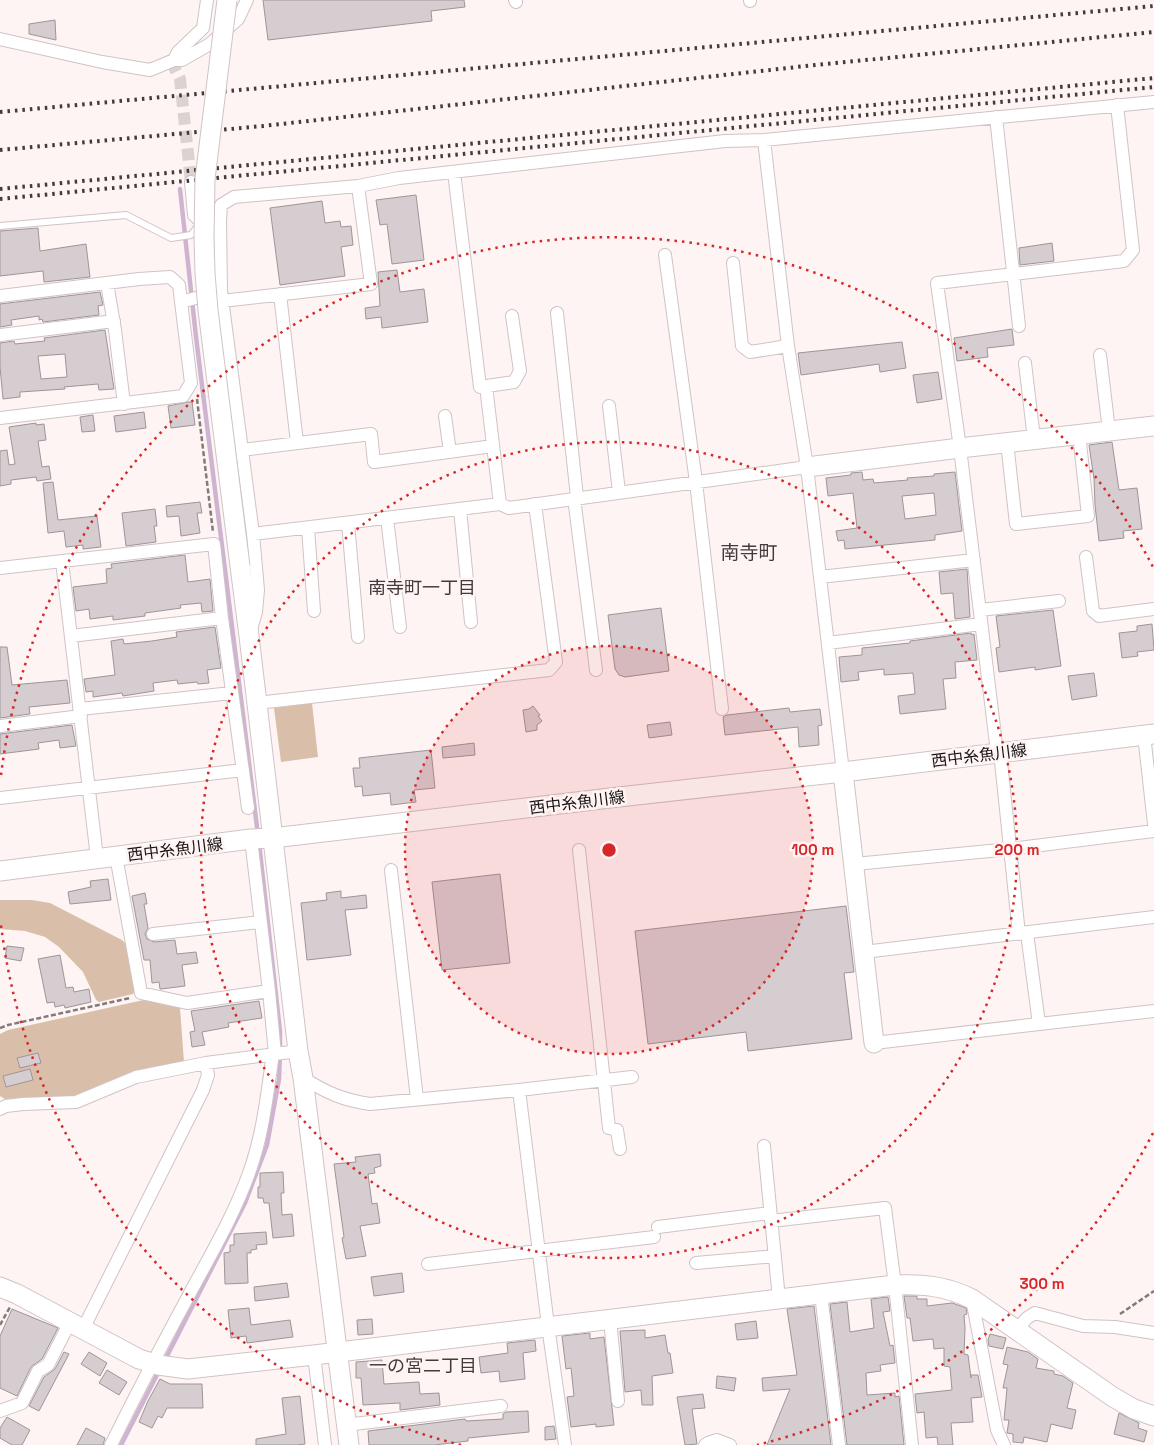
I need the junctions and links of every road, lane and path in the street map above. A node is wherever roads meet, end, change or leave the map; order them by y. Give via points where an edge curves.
1 (207, 0) edge
2 (227, 0) edge
3 (247, 0) edge
4 (0, 39) edge
5 (174, 60) junction
6 (1154, 102) edge
7 (1117, 106) junction
8 (996, 117) junction
9 (764, 140) junction
10 (454, 172) junction
11 (191, 182) tunnel mouth
12 (358, 186) junction
13 (220, 221) junction
14 (201, 222) junction
15 (0, 226) edge
16 (665, 255) dead end
17 (733, 263) dead end
18 (1013, 274) junction
19 (107, 282) junction
20 (280, 294) junction
21 (0, 296) edge
22 (222, 296) junction
23 (181, 302) junction
24 (558, 313) dead end
25 (512, 316) dead end
26 (114, 322) junction
27 (1019, 326) dead end
28 (0, 335) edge
29 (788, 346) junction
30 (1100, 355) dead end
31 (1025, 363) dead end
32 (486, 386) junction
33 (188, 388) junction
34 (124, 404) junction
35 (609, 406) dead end
36 (445, 416) dead end
37 (0, 418) edge
38 (1154, 429) edge
39 (1109, 431) junction
40 (1080, 434) junction
41 (1034, 439) junction
42 (1007, 442) junction
43 (297, 443) junction
44 (493, 446) junction
45 (960, 448) junction
46 (242, 450) junction
47 (450, 452) junction
48 (807, 467) junction
49 (696, 482) junction
50 (619, 492) junction
51 (576, 498) junction
52 (500, 504) junction
53 (535, 504) junction
54 (460, 509) junction
55 (387, 518) junction
56 (348, 523) junction
57 (308, 528) junction
58 (253, 534) junction
59 (214, 544) junction
60 (1086, 557) dead end
61 (974, 560) junction
62 (62, 561) junction
63 (0, 568) edge
64 (820, 577) junction
65 (1059, 601) dead end
66 (1154, 609) edge
67 (980, 610) junction
68 (314, 611) dead end
69 (222, 618) junction
70 (471, 622) dead end
71 (981, 624) junction
72 (400, 627) dead end
73 (71, 636) junction
74 (249, 636) junction
75 (358, 637) dead end
76 (828, 643) junction
77 (596, 670) dead end
78 (232, 693) junction
79 (257, 703) junction
80 (722, 709) dead end
81 (80, 713) junction
82 (0, 726) edge
83 (1149, 734) edge
84 (998, 752) junction
85 (243, 770) junction
86 (843, 772) junction
87 (89, 787) junction
88 (0, 798) edge
89 (248, 808) dead end
90 (1154, 824) edge
91 (1154, 831) edge
92 (273, 838) junction
93 (251, 839) junction
94 (1010, 849) junction
95 (579, 850) dead end
96 (116, 856) junction
97 (97, 858) junction
98 (855, 864) junction
99 (391, 870) dead end
100 (0, 871) edge
101 (1154, 917) edge
102 (260, 922) junction
103 (153, 934) dead end
104 (1023, 934) junction
105 (864, 952) junction
106 (270, 991) junction
107 (136, 997) dead end
108 (1154, 1011) edge
109 (1039, 1024) junction
110 (0, 1028) edge
111 (874, 1043) joint
112 (298, 1051) junction
113 (274, 1054) junction
114 (206, 1063) junction
115 (632, 1077) dead end
116 (304, 1078) junction
117 (605, 1080) junction
118 (519, 1090) junction
119 (417, 1099) junction
120 (0, 1109) edge
121 (764, 1146) dead end
122 (620, 1149) dead end
123 (771, 1217) junction
124 (539, 1250) junction
125 (775, 1256) junction
126 (696, 1263) dead end
127 (428, 1264) dead end
128 (895, 1285) junction
129 (8, 1290) edge
130 (1154, 1292) edge
131 (821, 1294) junction
132 (780, 1299) junction
133 (972, 1299) junction
134 (610, 1319) junction
135 (0, 1326) edge
136 (76, 1326) junction
137 (548, 1326) junction
138 (1115, 1327) junction
139 (1017, 1330) junction
140 (1154, 1333) edge
141 (338, 1352) junction
142 (314, 1355) junction
143 (152, 1363) junction
144 (618, 1401) dead end
145 (501, 1406) dead end
146 (0, 1411) edge
147 (1154, 1416) edge
148 (346, 1425) junction
149 (111, 1445) edge
150 (325, 1445) edge
151 (349, 1445) edge
152 (565, 1445) edge
153 (705, 1445) edge
154 (730, 1445) edge
155 (839, 1445) edge
156 (912, 1445) edge
157 (1004, 1445) edge

1 - 5 street via 203,28
2 - 74 street, bridge via 205,179 204,255
3 - 5 street via 238,19 210,44 182,60
4 - 5 street via 150,70
6 - 7 street
7 - 8 street
7 - 18 street via 1133,250 1124,261
8 - 9 street
8 - 18 street
9 - 10 street via 725,141
9 - 29 street
10 - 12 street
10 - 32 street via 480,387
11 - 14 street via 194,215
12 - 13 street via 234,197 221,205
12 - 20 street via 371,284
13 - 14 street
13 - 22 street
14 - 15 lane via 191,235 171,238 126,215
16 - 49 street
17 - 29 street via 742,346 750,352
18 - 27 street
18 - 45 street via 937,283
19 - 21 street
19 - 23 street via 170,277 179,285
19 - 26 street
20 - 22 street
20 - 43 street
22 - 23 street
22 - 46 street
23 - 33 street via 191,383
24 - 51 street
25 - 32 street via 520,371 514,382
26 - 28 street
26 - 34 street
29 - 48 street
30 - 39 street
31 - 41 street
32 - 44 street
33 - 34 street via 183,396
33 - 59 path via 197,394
34 - 37 street
35 - 50 street
36 - 47 street
38 - 39 street
39 - 40 street
40 - 41 street
40 - 42 street via 1088,516 1016,524
41 - 42 street
42 - 45 street
43 - 46 street
43 - 47 street via 371,434 374,462
44 - 47 street
44 - 52 street
45 - 48 street
45 - 61 street
46 - 58 street
48 - 49 street
48 - 64 street
49 - 50 street
49 - 80 street
50 - 51 street
51 - 53 street
51 - 77 street
52 - 53 street via 509,508
52 - 54 street
53 - 79 street via 556,662 549,670
54 - 55 street
54 - 70 street
55 - 56 street
55 - 72 street
56 - 57 street
56 - 75 street
57 - 58 street
57 - 68 street
58 - 74 street via 258,590
59 - 62 street
59 - 69 street
60 - 66 street via 1093,611 1099,616
61 - 64 street
61 - 67 street
62 - 63 street
62 - 73 street
64 - 76 street
65 - 67 street
67 - 71 street
69 - 73 street
69 - 78 street
71 - 76 street
71 - 84 street
73 - 81 street
74 - 79 street
76 - 86 street
78 - 81 street
78 - 85 street
79 - 92 street
81 - 82 street
81 - 87 street
83 - 84 street, 西中糸魚川線
83 - 90 street
84 - 86 street, 西中糸魚川線
84 - 94 street
85 - 87 street
85 - 89 street
86 - 92 street, 西中糸魚川線
86 - 98 street
87 - 88 street
87 - 97 street
91 - 94 street
92 - 93 street, 西中糸魚川線
92 - 112 street
93 - 96 street, 西中糸魚川線
93 - 102 street
94 - 98 street
94 - 104 street
95 - 117 street
96 - 97 street, 西中糸魚川線
96 - 106 street via 141,993 187,1003
97 - 100 street, 西中糸魚川線
98 - 105 street
99 - 119 street
101 - 104 street
102 - 103 street
102 - 106 street
104 - 105 street
104 - 109 street
105 - 111 street
106 - 113 street
107 - 110 path
108 - 109 street
109 - 111 street
112 - 113 street
112 - 116 street
113 - 114 street
113 - 143 street via 264,1117 250,1172 236,1207
114 - 120 street via 136,1077 76,1102 23,1104
114 - 136 street via 208,1075 203,1090
115 - 117 street
116 - 119 street via 323,1091 351,1101 370,1104
116 - 141 street
117 - 118 street
117 - 122 street via 609,1128 617,1130
118 - 119 street
118 - 124 street
121 - 123 street
123 - 124 street
123 - 125 street
123 - 128 street via 884,1208
124 - 127 street
124 - 137 street
125 - 126 street
125 - 132 street
128 - 131 street
128 - 133 street via 938,1287
128 - 156 street
129 - 135 path
129 - 136 street
130 - 138 path via 1117,1316
131 - 132 street
131 - 155 street
132 - 134 street
133 - 139 street
133 - 157 street via 997,1430
134 - 137 street
134 - 144 street
136 - 143 street
136 - 146 street via 48,1365 38,1371 22,1403
137 - 141 street
137 - 152 street
138 - 139 street via 1083,1326 1035,1313
138 - 140 street
139 - 147 street via 1113,1397
141 - 142 street
141 - 148 street
142 - 143 street via 188,1369
142 - 150 street
143 - 149 street
145 - 148 street
148 - 151 street
153 - 154 street via 717,1440

